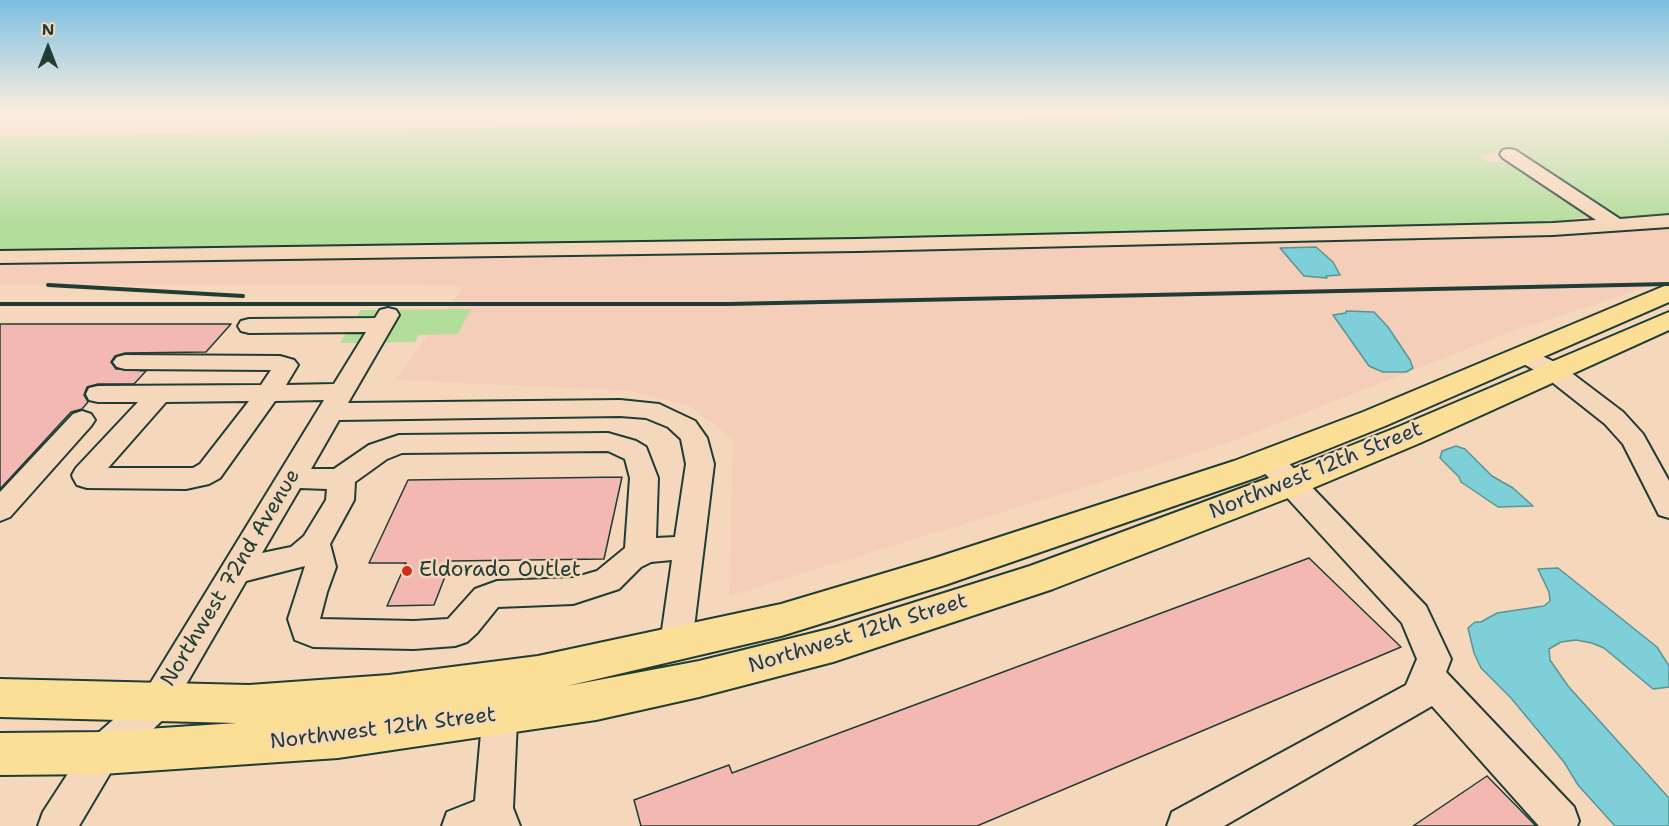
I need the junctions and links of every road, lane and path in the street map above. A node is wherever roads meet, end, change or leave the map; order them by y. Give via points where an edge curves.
1 (1509, 154) dead end
2 (1669, 220) edge
3 (1618, 226) junction
4 (0, 257) edge
5 (1669, 292) edge
6 (1669, 320) edge
7 (249, 326) dead end
8 (298, 326) junction
9 (1523, 354) junction
10 (125, 362) dead end
11 (270, 363) junction
12 (1552, 370) junction
13 (98, 393) dead end
14 (159, 393) junction
15 (268, 393) junction
16 (337, 402) junction
17 (82, 420) dead end
18 (1279, 472) junction
19 (291, 478) junction
20 (339, 479) junction
21 (1669, 508) edge
22 (0, 510) edge
23 (315, 544) junction
24 (689, 548) junction
25 (640, 554) junction
26 (235, 572) junction
27 (676, 644) junction
28 (1427, 676) junction
29 (501, 697) junction
30 (0, 698) edge
31 (157, 703) junction
32 (102, 753) junction
33 (0, 754) edge
34 (1560, 821) dead end
35 (486, 822) edge
36 (57, 826) edge
37 (1186, 826) edge

1 - 3 street
2 - 3 street
3 - 4 street via 857,245
5 - 9 main road, Northwest 12th Street
6 - 12 main road, Northwest 12th Street
7 - 8 street
8 - 11 street
8 - 16 street, Northwest 72nd Avenue via 385,320
9 - 12 street
9 - 18 main road, Northwest 12th Street via 1374,419
10 - 11 street
11 - 15 street via 285,365
12 - 18 main road, Northwest 12th Street via 1409,435
12 - 21 street via 1614,418 1634,440
13 - 14 street
14 - 15 street
14 - 15 street via 87,478 199,477 210,471
15 - 16 street
16 - 19 street, Northwest 72nd Avenue
16 - 24 street via 620,408 664,415 686,427 698,450 700,464
17 - 22 street
18 - 27 main road, Northwest 12th Street via 781,620
18 - 28 street via 1415,615 1434,659
18 - 29 main road, Northwest 12th Street via 1040,578 833,645 619,696
19 - 20 street
19 - 26 street, Northwest 72nd Avenue
20 - 23 street via 340,500
20 - 25 street via 378,452 399,444 609,442 637,454 644,478
23 - 25 street via 321,567 304,619 306,630 324,633 455,632 486,598 593,586 608,580
23 - 26 street via 300,556
24 - 25 street
24 - 27 street
26 - 31 street, Northwest 72nd Avenue
27 - 29 main road, Northwest 12th Street via 538,674
28 - 34 street
28 - 37 street via 1419,696
29 - 31 main road, Northwest 12th Street via 389,694 249,704
29 - 32 main road, Northwest 12th Street via 338,736
29 - 35 street via 494,808
30 - 31 main road, Northwest 12th Street
31 - 32 street, Northwest 72nd Avenue
32 - 33 main road, Northwest 12th Street
32 - 36 street, Northwest 72nd Avenue

